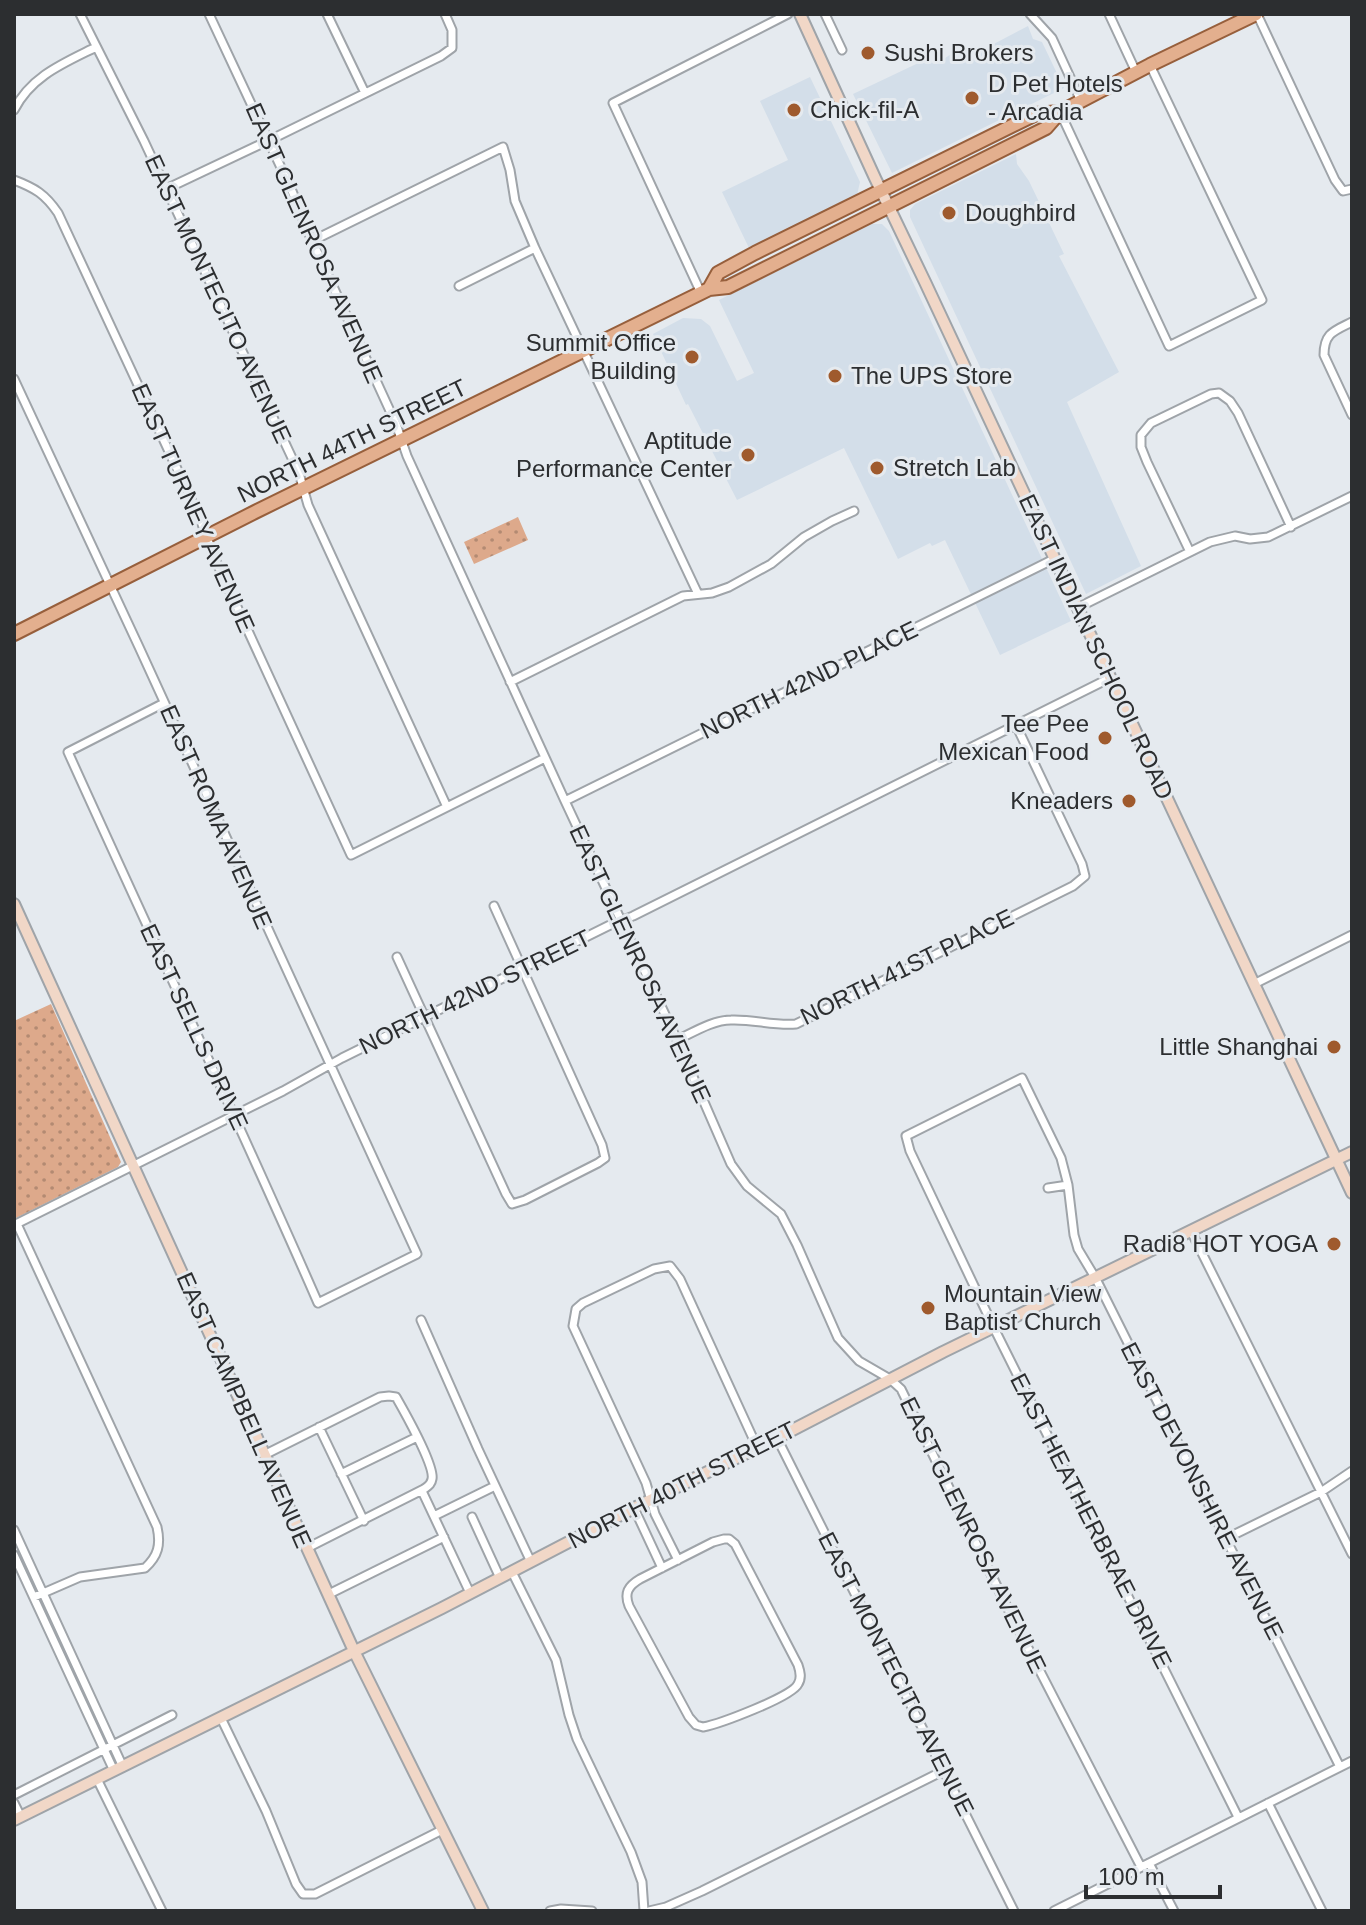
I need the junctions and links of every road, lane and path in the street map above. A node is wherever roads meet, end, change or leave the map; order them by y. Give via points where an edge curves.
1 (80, 14) edge
2 (209, 14) edge
3 (327, 14) edge
4 (445, 14) edge
5 (788, 14) edge
6 (800, 14) edge
7 (825, 14) edge
8 (1030, 14) edge
9 (1109, 14) edge
10 (1257, 14) edge
11 (96, 47) junction
12 (842, 50) dead end
13 (1150, 65) junction
14 (1136, 72) junction
15 (365, 93) junction
16 (1081, 101) junction
17 (14, 110) edge
18 (1060, 112) junction
19 (268, 140) junction
20 (14, 180) edge
21 (166, 189) junction
22 (881, 190) junction
23 (1348, 190) edge
24 (889, 207) junction
25 (312, 241) junction
26 (535, 248) junction
27 (459, 286) dead end
28 (705, 291) junction
29 (1352, 322) edge
30 (584, 351) junction
31 (14, 379) edge
32 (1352, 415) edge
33 (402, 441) junction
34 (303, 489) junction
35 (1352, 496) edge
36 (854, 511) dead end
37 (1291, 527) junction
38 (207, 537) junction
39 (1190, 552) junction
40 (1054, 559) junction
41 (110, 585) junction
42 (698, 594) junction
43 (1077, 608) junction
44 (14, 634) edge
45 (1110, 678) junction
46 (510, 682) junction
47 (164, 703) junction
48 (1016, 725) junction
49 (545, 758) junction
50 (565, 801) junction
51 (447, 807) junction
52 (14, 904) edge
53 (494, 906) dead end
54 (621, 921) junction
55 (1352, 935) edge
56 (397, 957) dead end
57 (522, 970) junction
58 (1254, 984) junction
59 (425, 1018) junction
60 (677, 1040) junction
61 (329, 1066) junction
62 (234, 1114) junction
63 (906, 1136) joint
64 (1352, 1152) edge
65 (1336, 1160) junction
66 (133, 1167) junction
67 (1068, 1185) junction
68 (1048, 1188) dead end
69 (1352, 1193) edge
70 (16, 1225) edge
71 (1191, 1231) junction
72 (1096, 1279) junction
73 (318, 1303) joint
74 (421, 1320) dead end
75 (994, 1328) junction
76 (890, 1379) junction
77 (319, 1427) junction
78 (417, 1437) junction
79 (777, 1438) junction
80 (757, 1447) junction
81 (264, 1455) junction
82 (1352, 1471) edge
83 (341, 1474) junction
84 (495, 1486) junction
85 (422, 1491) junction
86 (1321, 1492) junction
87 (651, 1499) junction
88 (634, 1508) junction
89 (434, 1516) junction
90 (472, 1517) dead end
91 (364, 1521) junction
92 (661, 1526) junction
93 (14, 1530) edge
94 (646, 1533) junction
95 (444, 1537) junction
96 (1225, 1539) junction
97 (307, 1548) junction
98 (1352, 1554) edge
99 (14, 1555) edge
100 (678, 1560) junction
101 (531, 1562) junction
102 (662, 1568) junction
103 (512, 1572) junction
104 (500, 1578) junction
105 (43, 1593) junction
106 (470, 1593) junction
107 (329, 1594) junction
108 (34, 1597) junction
109 (354, 1651) junction
110 (71, 1655) junction
111 (61, 1659) junction
112 (172, 1715) dead end
113 (221, 1718) junction
114 (112, 1746) junction
115 (103, 1750) junction
116 (1352, 1761) edge
117 (1340, 1767) junction
118 (118, 1769) junction
119 (945, 1770) junction
120 (97, 1779) junction
121 (14, 1795) edge
122 (14, 1803) edge
123 (1268, 1803) junction
124 (1238, 1817) junction
125 (17, 1818) edge
126 (442, 1830) junction
127 (1145, 1865) junction
128 (162, 1911) edge
129 (483, 1911) edge
130 (550, 1911) edge
131 (592, 1911) edge
132 (646, 1911) edge
133 (1014, 1911) edge
134 (1054, 1911) edge
135 (1174, 1911) edge
136 (1322, 1911) edge

1 - 11 street, EAST MONTECITO AVENUE
2 - 19 street, EAST GLENROSA AVENUE
3 - 15 street
4 - 15 street via 452,48
5 - 28 street via 613,103
6 - 22 main road, EAST INDIAN SCHOOL ROAD
7 - 12 street
8 - 16 street via 1052,38
9 - 14 street
10 - 13 main road, NORTH 44TH STREET
10 - 23 street via 1335,180
11 - 17 street via 45,73
11 - 21 street, EAST MONTECITO AVENUE
13 - 14 main road, NORTH 44TH STREET
13 - 18 street via 1262,300 1169,346
14 - 16 main road, NORTH 44TH STREET
15 - 19 street
16 - 18 main road, NORTH 44TH STREET
18 - 22 main road, NORTH 44TH STREET via 1036,114
18 - 24 main road, NORTH 44TH STREET via 1046,128
19 - 21 street
19 - 25 street, EAST GLENROSA AVENUE
20 - 38 street, EAST TURNEY AVENUE via 44,195 58,213
21 - 34 street, EAST MONTECITO AVENUE
22 - 24 main road, EAST INDIAN SCHOOL ROAD
22 - 28 main road, NORTH 44TH STREET via 718,273
24 - 28 main road, NORTH 44TH STREET via 728,287
24 - 40 main road, EAST INDIAN SCHOOL ROAD
25 - 26 street via 503,147 515,201
25 - 33 street, EAST GLENROSA AVENUE
26 - 27 street
26 - 30 street
28 - 30 main road, NORTH 44TH STREET
29 - 32 street via 1330,333 1324,345
30 - 33 main road, NORTH 44TH STREET
30 - 42 street
31 - 41 street, EAST ROMA AVENUE
33 - 34 main road, NORTH 44TH STREET
33 - 46 street, EAST GLENROSA AVENUE
34 - 38 main road, NORTH 44TH STREET
34 - 51 street, EAST MONTECITO AVENUE
35 - 37 street
36 - 42 street via 729,587
37 - 39 street via 1258,540 1220,538
37 - 39 street via 1238,413 1219,393 1204,396 1151,423 1141,435 1147,462
38 - 41 main road, NORTH 44TH STREET
38 - 51 street, EAST TURNEY AVENUE via 351,855
39 - 43 street
40 - 43 main road, EAST INDIAN SCHOOL ROAD
40 - 50 street, NORTH 42ND PLACE
41 - 44 main road, NORTH 44TH STREET
41 - 47 street, EAST ROMA AVENUE
42 - 46 street via 683,596
43 - 45 main road, EAST INDIAN SCHOOL ROAD
45 - 48 street, NORTH 42ND STREET
45 - 58 main road, EAST INDIAN SCHOOL ROAD
46 - 49 street, EAST GLENROSA AVENUE
47 - 61 street, EAST ROMA AVENUE
47 - 62 street, EAST SELLS DRIVE via 68,752
48 - 54 street, NORTH 42ND STREET
48 - 60 street, NORTH 41ST PLACE via 1085,876 796,1024 730,1020
49 - 50 street, EAST GLENROSA AVENUE
49 - 51 street
50 - 54 street, EAST GLENROSA AVENUE
52 - 66 main road, EAST CAMPBELL AVENUE
53 - 57 street
54 - 57 street, NORTH 42ND STREET
54 - 60 street, EAST GLENROSA AVENUE
55 - 58 street
56 - 59 street
57 - 59 street, NORTH 42ND STREET
57 - 59 street via 605,1158 525,1200 512,1204
58 - 65 main road, EAST INDIAN SCHOOL ROAD
59 - 61 street, NORTH 42ND STREET
60 - 76 street, EAST GLENROSA AVENUE via 731,1164 747,1186 781,1214 838,1338 859,1361
61 - 62 street, NORTH 42ND STREET
61 - 73 street, EAST ROMA AVENUE via 417,1254
62 - 66 street, NORTH 42ND STREET
62 - 73 street, EAST SELLS DRIVE
63 - 67 street, EAST DEVONSHIRE AVENUE via 1022,1078 1061,1158
63 - 75 street, EAST HEATHERBRAE DRIVE
64 - 65 main road, NORTH 40TH STREET
65 - 69 main road, EAST INDIAN SCHOOL ROAD
65 - 71 main road, NORTH 40TH STREET
66 - 70 street, NORTH 42ND STREET
66 - 81 main road, EAST CAMPBELL AVENUE
67 - 68 street
67 - 72 street, EAST DEVONSHIRE AVENUE via 1078,1249
70 - 105 street via 159,1537 157,1554 145,1568 80,1577
71 - 72 main road, NORTH 40TH STREET
71 - 86 street
72 - 75 main road, NORTH 40TH STREET
72 - 96 street, EAST DEVONSHIRE AVENUE
74 - 84 street
75 - 76 main road, NORTH 40TH STREET
75 - 124 street, EAST HEATHERBRAE DRIVE
76 - 79 main road, NORTH 40TH STREET
76 - 127 street, EAST GLENROSA AVENUE via 901,1389 1010,1613
77 - 78 street via 389,1396 396,1397
77 - 81 street
77 - 83 street
78 - 83 street
78 - 85 street via 433,1475
79 - 80 main road, NORTH 40TH STREET
79 - 119 street, EAST MONTECITO AVENUE
80 - 87 main road, NORTH 40TH STREET
80 - 87 street via 670,1266 583,1303 576,1309 573,1326
81 - 97 main road, EAST CAMPBELL AVENUE
82 - 86 street
83 - 91 street
84 - 89 street
84 - 101 street
85 - 89 street
85 - 91 street
86 - 96 street
86 - 98 street
87 - 88 main road, NORTH 40TH STREET
87 - 92 street
88 - 94 street
88 - 101 main road, NORTH 40TH STREET
89 - 95 street
90 - 104 street
91 - 97 street
92 - 94 street
92 - 100 street
93 - 105 street
94 - 102 street
95 - 106 street
95 - 107 street
96 - 117 street, EAST DEVONSHIRE AVENUE
97 - 107 main road, EAST CAMPBELL AVENUE
99 - 108 street
100 - 102 street
100 - 102 street via 719,1540 735,1544 800,1670 795,1688 707,1727 696,1725 627,1600 629,1586
101 - 103 main road, NORTH 40TH STREET
103 - 104 main road, NORTH 40TH STREET
103 - 132 street via 556,1660 577,1739 631,1852
104 - 106 main road, NORTH 40TH STREET
105 - 108 street
105 - 110 street
106 - 109 main road, NORTH 40TH STREET
107 - 109 main road, EAST CAMPBELL AVENUE
108 - 111 street
109 - 113 main road, NORTH 40TH STREET
109 - 126 main road, EAST CAMPBELL AVENUE
110 - 111 street
110 - 114 street
111 - 115 street
112 - 114 street
113 - 118 main road, NORTH 40TH STREET
113 - 126 street via 303,1894 315,1894
114 - 115 street
114 - 118 street
115 - 118 street
115 - 121 street
116 - 117 street
117 - 123 street
118 - 120 main road, NORTH 40TH STREET
119 - 132 street via 702,1891
119 - 133 street, EAST MONTECITO AVENUE
120 - 125 main road, NORTH 40TH STREET
120 - 128 street
122 - 125 street
123 - 124 street
123 - 136 street
124 - 127 street
126 - 129 main road, EAST CAMPBELL AVENUE
127 - 134 street
127 - 135 street, EAST GLENROSA AVENUE
130 - 131 street

